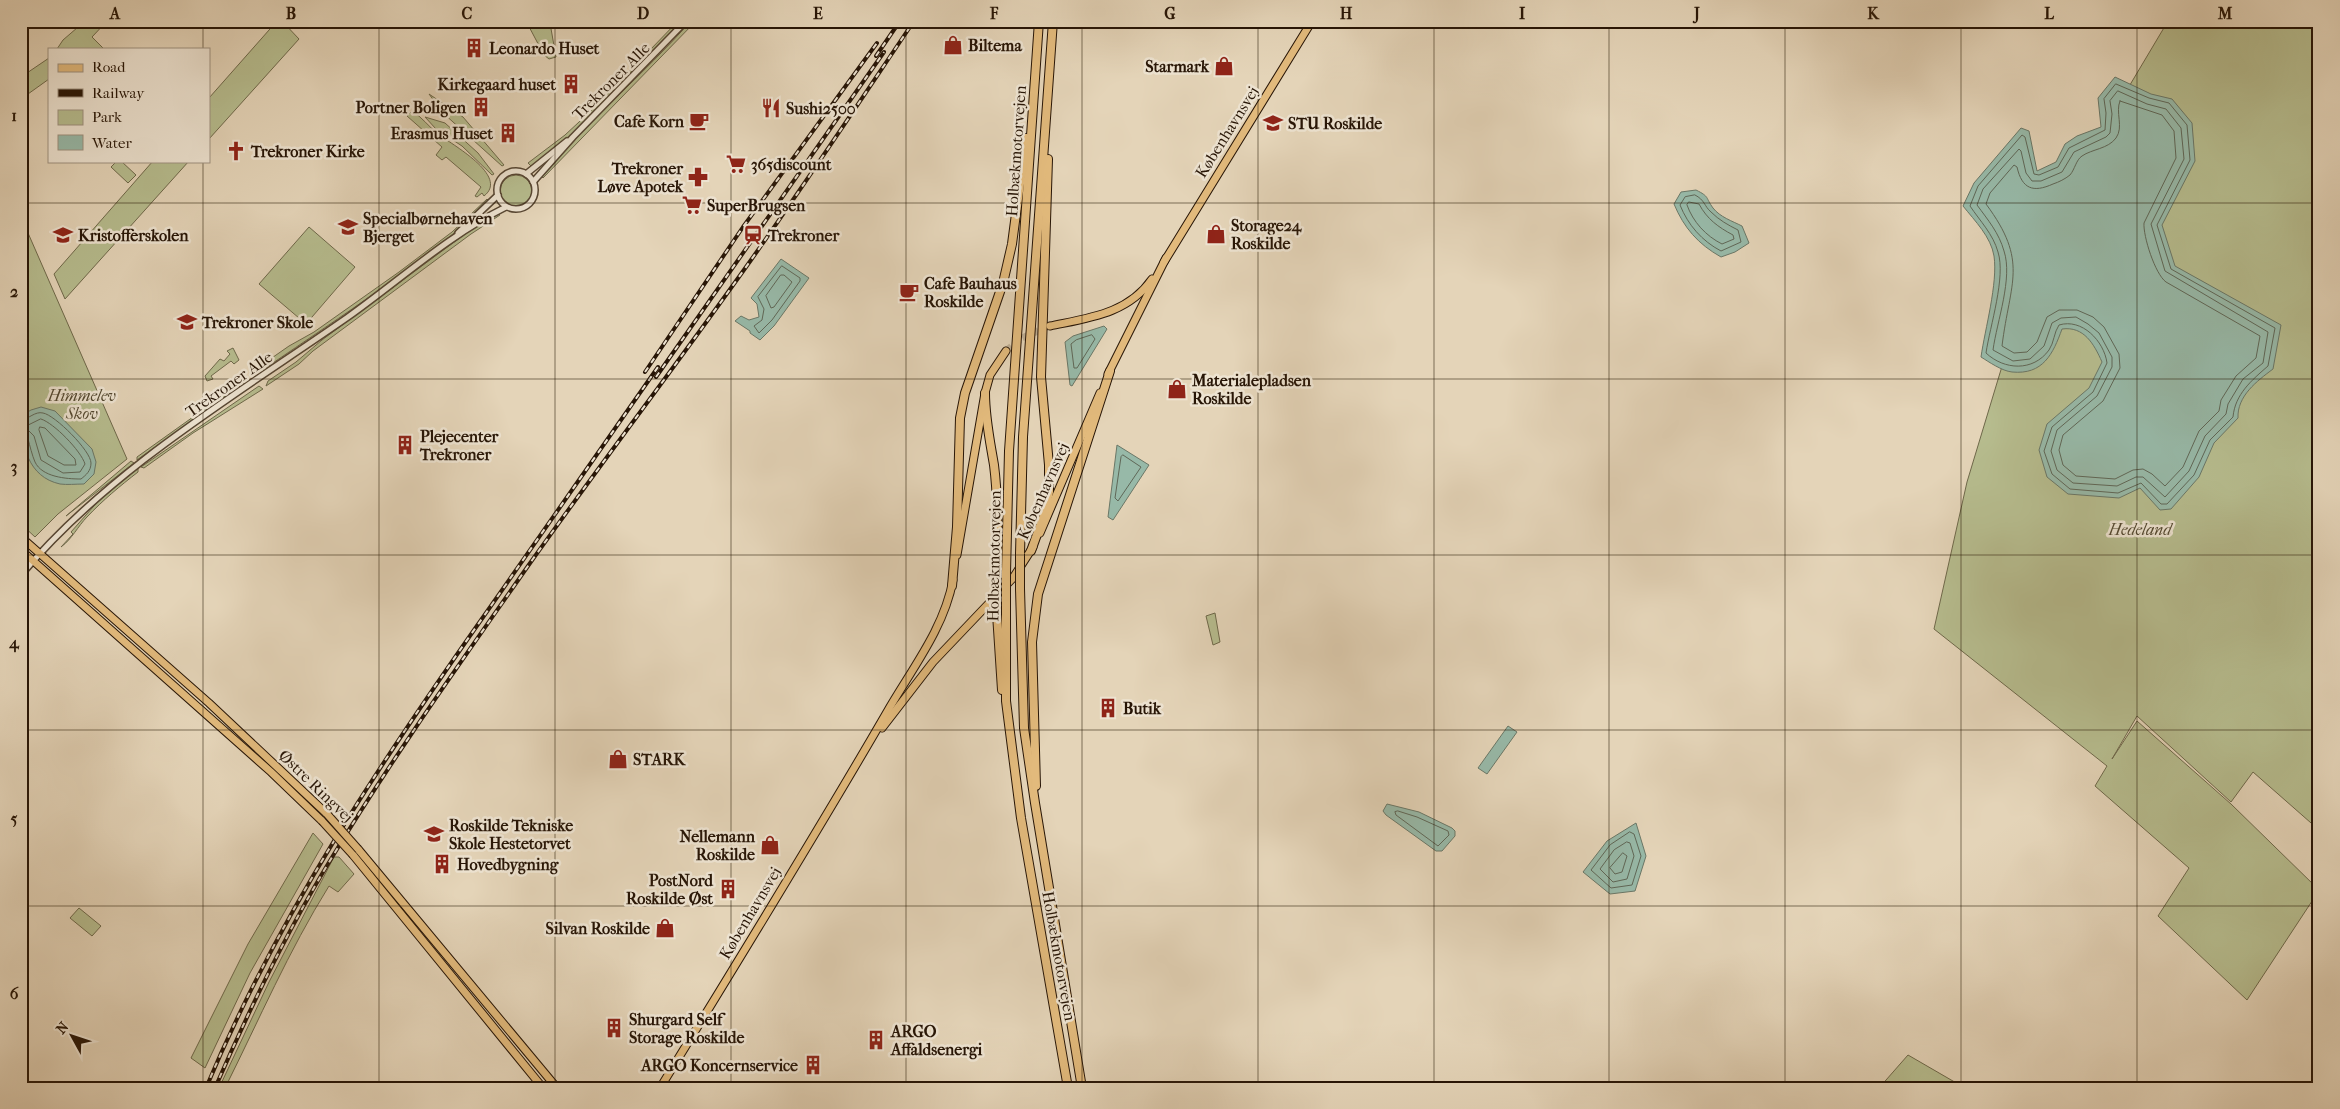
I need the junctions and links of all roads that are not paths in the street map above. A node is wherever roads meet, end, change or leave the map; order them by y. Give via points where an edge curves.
1 (686, 21) edge
2 (1038, 21) edge
3 (1053, 21) edge
4 (1312, 21) edge
5 (1032, 112) junction
6 (1046, 124) junction
7 (573, 137) junction
8 (526, 174) junction
9 (533, 182) junction
10 (498, 195) junction
11 (506, 207) junction
12 (451, 241) junction
13 (1166, 258) junction
14 (1050, 326) tunnel mouth
15 (1006, 351) tunnel mouth
16 (1110, 371) junction
17 (984, 393) junction
18 (21, 537) edge
19 (21, 550) edge
20 (1031, 551) junction
21 (41, 553) junction
22 (33, 562) junction
23 (21, 575) edge
24 (952, 586) junction
25 (864, 753) junction
26 (1014, 768) junction
27 (1035, 803) junction
28 (543, 1088) edge
29 (557, 1088) edge
30 (660, 1088) edge
31 (1068, 1088) edge
32 (1082, 1088) edge

1 - 7 street, Trekroner Alle
2 - 5 highway, Holbækmotorvejen
3 - 6 highway, Holbækmotorvejen
4 - 13 main road, Københavnsvej
5 - 24 highway via 1003,283 965,393 960,418
5 - 26 highway, Holbækmotorvejen, bridge via 1009,451 1006,701
6 - 20 highway via 1048,176 1041,377 1050,465 1044,515
6 - 27 highway, Holbækmotorvejen, bridge via 1023,437 1020,554 1024,728
7 - 8 street, Trekroner Alle
7 - 9 street, Trekroner Alle
8 - 9 street
8 - 10 street via 515,171 505,175 498,184
9 - 11 street via 534,197 527,206 517,209
10 - 11 street
10 - 12 street, Trekroner Alle
11 - 12 street, Trekroner Alle
12 - 21 street, Trekroner Alle via 138,464 90,503
13 - 14 main road, Københavnsvej via 1149,284 1121,308
13 - 16 main road, Københavnsvej
15 - 17 main road, Københavnsvej via 990,375
16 - 20 main road, Københavnsvej
16 - 27 highway via 1038,594 1032,642
17 - 24 main road, Københavnsvej
17 - 26 highway, bridge via 998,516 997,614 1006,738
18 - 21 main road, Østre Ringvej
19 - 22 main road, Østre Ringvej
20 - 25 main road, Københavnsvej via 1013,578 933,662
21 - 22 street, Trekroner Alle
21 - 29 main road, Østre Ringvej, bridge via 327,814
22 - 23 street, Trekroner Alle
22 - 28 main road, Østre Ringvej, bridge via 322,821
24 - 25 main road, Københavnsvej via 940,621
25 - 30 main road, Københavnsvej
26 - 31 highway, Holbækmotorvejen
27 - 32 highway, Holbækmotorvejen

